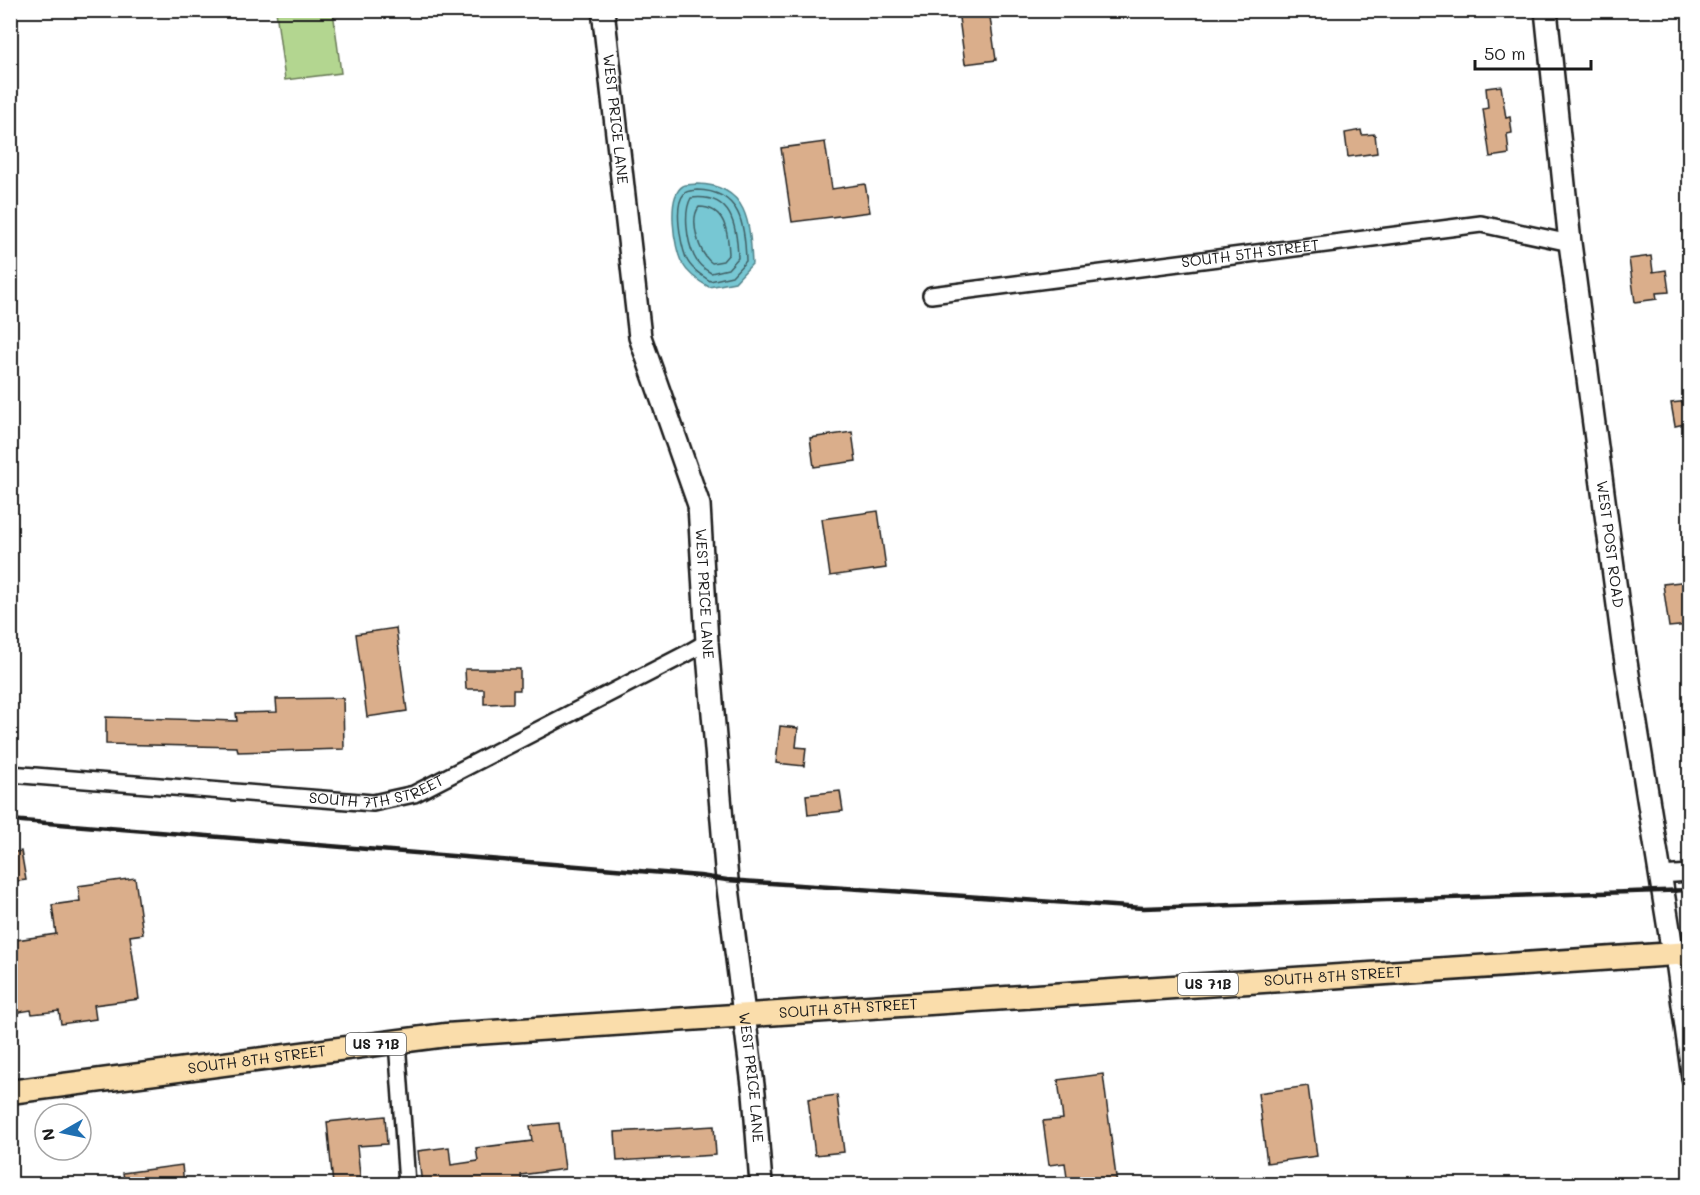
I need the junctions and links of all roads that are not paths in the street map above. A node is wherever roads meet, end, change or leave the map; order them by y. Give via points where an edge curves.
1 (603, 10) edge
2 (1546, 10) edge
3 (1570, 243) junction
4 (931, 295) dead end
5 (707, 642) junction
6 (10, 774) edge
7 (1689, 873) edge
8 (1660, 875) junction
9 (1681, 954) edge
10 (743, 1015) junction
11 (397, 1041) junction
12 (1689, 1078) edge
13 (10, 1092) edge
14 (407, 1185) edge
15 (761, 1185) edge

1 - 5 street, WEST PRICE LANE via 640,337 699,505
2 - 3 street, WEST POST ROAD
3 - 4 street, SOUTH 5TH STREET via 1481,224
3 - 8 street, WEST POST ROAD via 1623,643
5 - 6 street, SOUTH 7TH STREET via 414,794 373,803
5 - 10 street, WEST PRICE LANE
7 - 8 street
8 - 9 street, WEST POST ROAD
9 - 10 main road, SOUTH 8TH STREET / US 71B
9 - 12 street, WEST POST ROAD
10 - 11 main road, SOUTH 8TH STREET / US 71B
10 - 15 street, WEST PRICE LANE
11 - 13 main road, SOUTH 8TH STREET / US 71B
11 - 14 street

